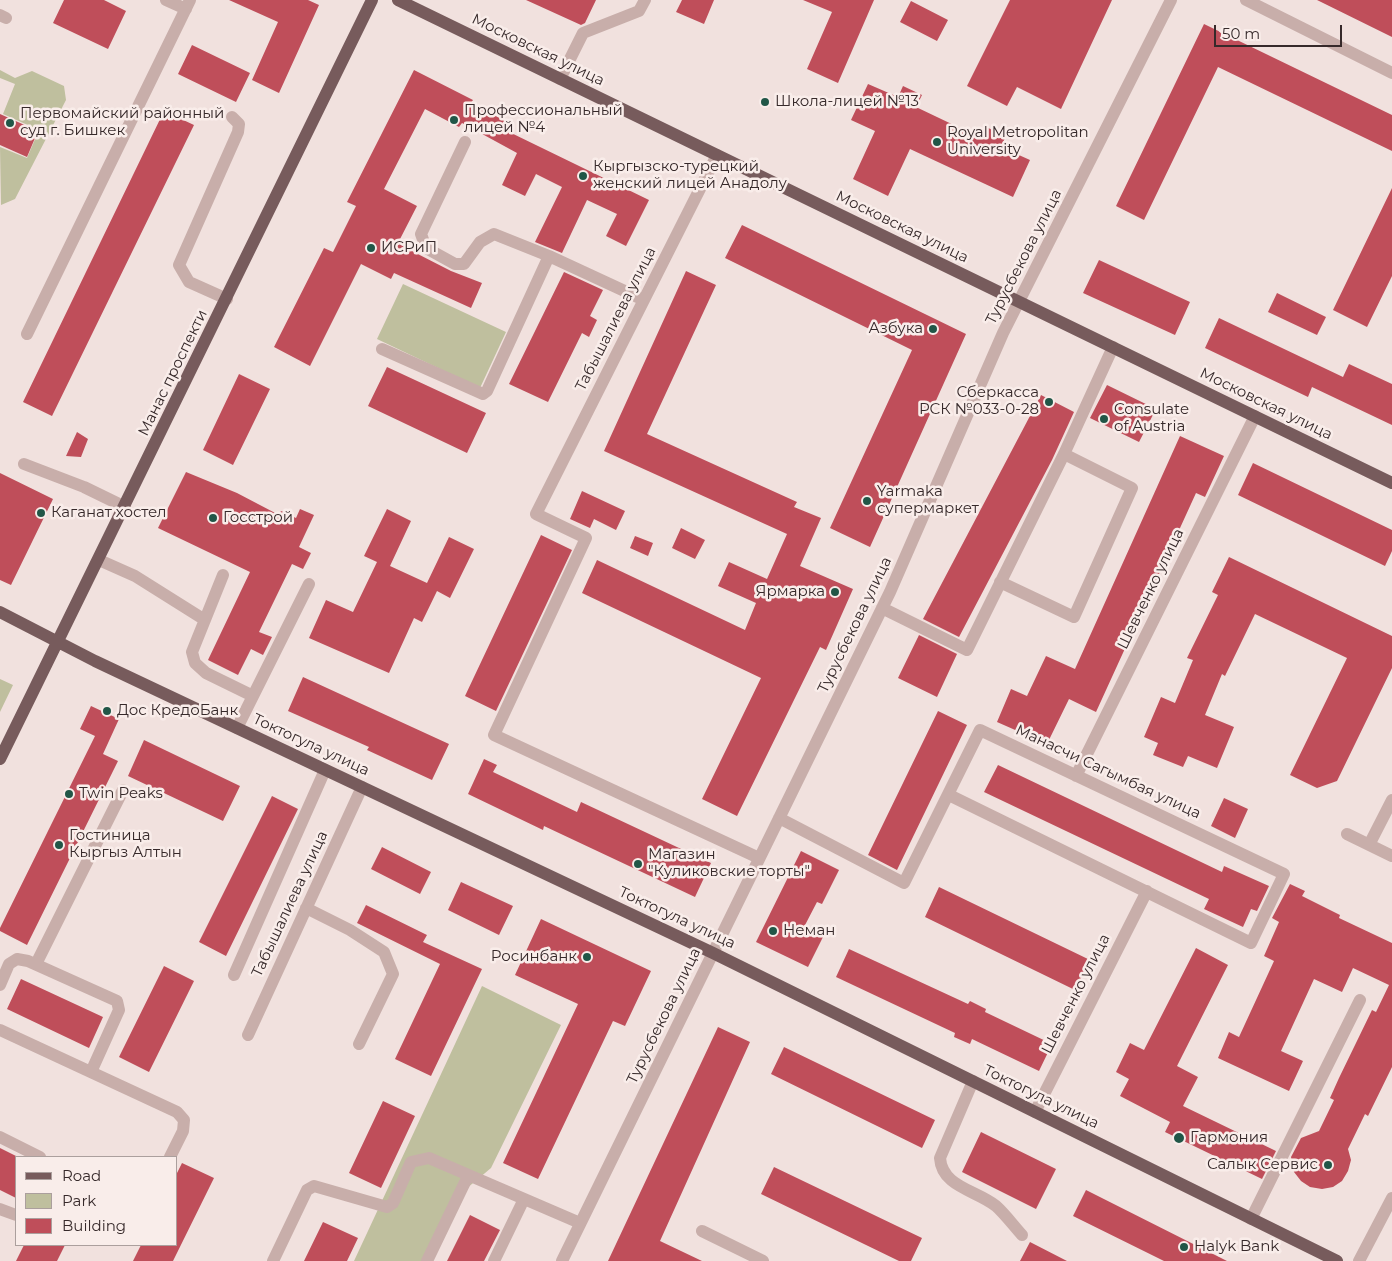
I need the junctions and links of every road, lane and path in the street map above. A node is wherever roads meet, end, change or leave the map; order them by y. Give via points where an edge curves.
1 (166, 0) edge
2 (372, 0) edge
3 (398, 0) edge
4 (645, 0) edge
5 (1171, 0) edge
6 (1246, 0) edge
7 (188, 4) edge
8 (1392, 73) edge
9 (560, 79) junction
10 (232, 117) dead end
11 (465, 142) dead end
12 (717, 156) junction
13 (549, 256) junction
14 (227, 299) junction
15 (644, 300) junction
16 (1019, 302) junction
17 (27, 334) dead end
18 (1113, 347) junction
19 (382, 349) dead end
20 (1255, 416) junction
21 (1064, 454) junction
22 (24, 464) dead end
23 (1392, 483) edge
24 (125, 506) junction
25 (100, 560) junction
26 (223, 575) dead end
27 (1000, 582) junction
28 (309, 584) dead end
29 (882, 608) junction
30 (0, 612) edge
31 (205, 620) junction
32 (58, 643) junction
33 (253, 696) junction
34 (238, 728) junction
35 (0, 759) edge
36 (325, 770) junction
37 (1076, 776) junction
38 (362, 787) junction
39 (124, 790) dead end
40 (949, 795) junction
41 (1392, 800) edge
42 (779, 818) junction
43 (1347, 834) dead end
44 (1369, 845) junction
45 (1392, 856) edge
46 (759, 858) junction
47 (1147, 891) junction
48 (306, 908) junction
49 (713, 953) junction
50 (36, 964) junction
51 (234, 975) dead end
52 (0, 985) edge
53 (1360, 1000) dead end
54 (0, 1030) edge
55 (248, 1035) dead end
56 (359, 1044) dead end
57 (91, 1072) junction
58 (973, 1081) junction
59 (1035, 1112) junction
60 (0, 1137) edge
61 (38, 1156) edge
62 (170, 1156) edge
63 (468, 1176) junction
64 (1392, 1198) edge
65 (524, 1199) junction
66 (0, 1209) edge
67 (15, 1215) edge
68 (1251, 1219) junction
69 (580, 1223) junction
70 (702, 1231) dead end
71 (1022, 1235) dead end
72 (273, 1261) edge
73 (426, 1261) edge
74 (494, 1261) edge
75 (562, 1261) edge
76 (763, 1261) edge
77 (1337, 1261) edge
78 (1359, 1261) edge

1 - 7 street
2 - 14 main road, Манас проспекти
3 - 9 main road, Московская улица
4 - 9 street via 639,11 583,33
5 - 16 street, Турусбекова улица
6 - 8 street
7 - 17 street
9 - 12 main road, Московская улица
10 - 14 street via 240,124 238,132 178,265 189,282
11 - 13 street via 421,234 426,248 455,264 464,264 480,242 494,234
12 - 15 street, Табышалиева улица
12 - 16 main road, Московская улица
13 - 15 street
13 - 19 street via 487,392 483,394
14 - 24 main road, Манас проспекти
15 - 46 street, Табышалиева улица via 536,514 586,538 494,735
16 - 18 main road, Московская улица
16 - 29 street, Турусбекова улица
18 - 20 main road, Московская улица
18 - 21 street
20 - 23 main road, Московская улица
20 - 37 street, Шевченко улица
21 - 27 street
21 - 27 street via 1132,488 1074,617
22 - 24 street
24 - 25 main road, Манас проспекти
25 - 31 street via 135,576
25 - 32 main road, Манас проспекти
26 - 31 street
27 - 29 street via 967,650
28 - 33 street
29 - 42 street, Турусбекова улица
30 - 32 main road, Токтогула улица
31 - 33 street via 192,652 195,663 206,673
32 - 34 main road, Токтогула улица
32 - 35 main road, Манас проспекти
33 - 34 street
34 - 36 main road, Токтогула улица
36 - 38 main road, Токтогула улица
36 - 51 street
37 - 40 street, Манасчи Сагымбая улица via 980,730
37 - 47 street, Манасчи Сагымбая улица via 1284,874 1251,943
38 - 48 street, Табышалиева улица
38 - 49 main road, Токтогула улица
39 - 50 street
40 - 42 street via 904,883
40 - 47 street
41 - 44 street
42 - 46 street, Турусбекова улица
43 - 44 street
44 - 45 street
46 - 49 street, Турусбекова улица
47 - 59 street, Шевченко улица
48 - 55 street, Табышалиева улица
48 - 56 street via 384,952 393,974
49 - 58 main road, Токтогула улица
49 - 69 street, Турусбекова улица
50 - 52 street via 17,958 9,964
50 - 57 street via 117,1001 118,1010
53 - 68 street
54 - 57 street
57 - 62 street via 177,1112 184,1120 183,1131
58 - 59 main road, Токтогула улица
58 - 71 street via 940,1158 941,1167 955,1184 997,1207
59 - 68 main road, Токтогула улица
60 - 61 street
63 - 65 street
63 - 72 street via 428,1158 418,1159 411,1162 393,1202 387,1207 314,1186 308,1190
63 - 73 street
64 - 78 street
65 - 69 street
65 - 74 street
66 - 67 street
68 - 77 main road, Токтогула улица
69 - 75 street, Турусбекова улица
70 - 76 street

